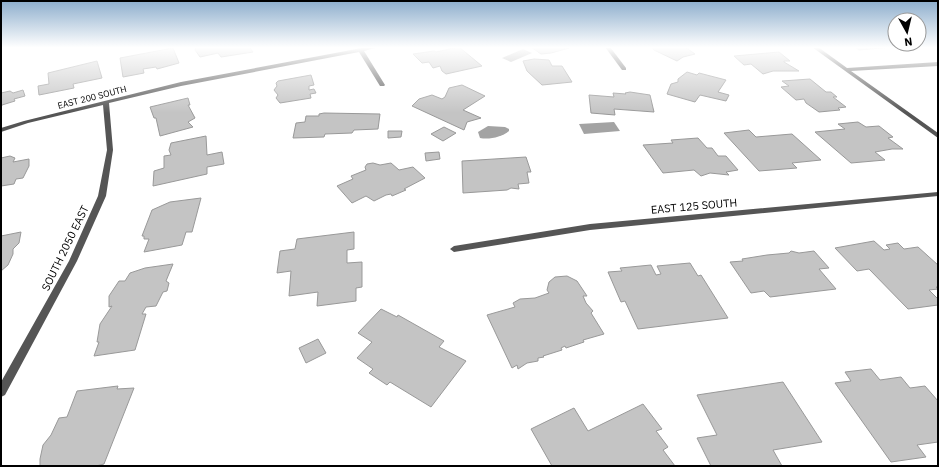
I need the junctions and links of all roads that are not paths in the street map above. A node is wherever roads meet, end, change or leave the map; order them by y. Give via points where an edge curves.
1 (262, 69) edge
2 (372, 69) edge
3 (865, 69) edge
4 (847, 70) joint
5 (382, 85) dead end
6 (106, 102) junction
7 (1, 130) edge
8 (938, 136) edge
9 (938, 194) edge
10 (454, 249) dead end
11 (1, 392) edge

1 - 6 street, EAST 200 SOUTH
2 - 5 street
3 - 4 street
4 - 8 street
6 - 7 street, EAST 200 SOUTH
6 - 11 street, SOUTH 2050 EAST via 110,150 102,196 73,261
9 - 10 street, EAST 125 SOUTH via 590,227

